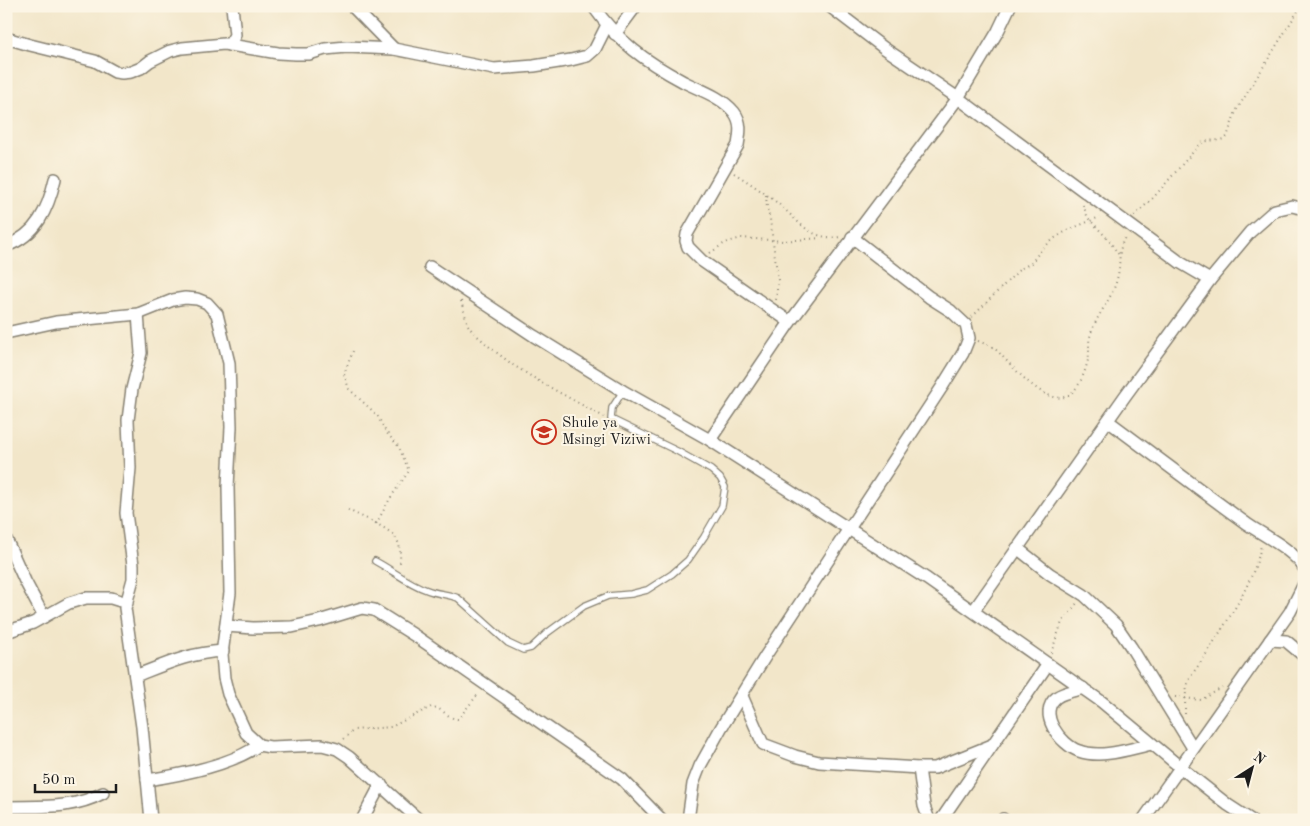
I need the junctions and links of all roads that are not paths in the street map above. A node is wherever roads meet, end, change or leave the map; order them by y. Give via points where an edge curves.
1 (232, 6) edge
2 (352, 6) edge
3 (594, 6) edge
4 (636, 6) edge
5 (829, 6) edge
6 (1010, 6) edge
7 (611, 29) junction
8 (6, 38) edge
9 (228, 45) junction
10 (394, 49) junction
11 (958, 98) junction
12 (55, 179) dead end
13 (1303, 208) edge
14 (852, 237) junction
15 (6, 246) edge
16 (430, 266) dead end
17 (1210, 280) junction
18 (138, 314) junction
19 (790, 322) junction
20 (6, 333) edge
21 (623, 391) junction
22 (1108, 421) junction
23 (710, 440) junction
24 (848, 529) junction
25 (6, 539) edge
26 (1017, 548) junction
27 (10, 558) edge
28 (375, 561) dead end
29 (1304, 568) edge
30 (1304, 584) edge
31 (127, 603) junction
32 (974, 610) junction
33 (44, 616) junction
34 (226, 626) junction
35 (6, 632) edge
36 (1270, 640) junction
37 (223, 651) junction
38 (1304, 656) edge
39 (1048, 664) junction
40 (135, 676) junction
41 (1083, 688) junction
42 (742, 696) junction
43 (1152, 744) junction
44 (259, 745) junction
45 (992, 745) junction
46 (1193, 748) junction
47 (1180, 767) junction
48 (918, 768) junction
49 (147, 780) junction
50 (381, 784) junction
51 (103, 793) dead end
52 (6, 806) edge
53 (151, 820) edge
54 (362, 820) edge
55 (419, 820) edge
56 (662, 820) edge
57 (688, 820) edge
58 (929, 820) edge
59 (941, 820) edge
60 (1143, 820) edge
61 (1251, 820) edge

1 - 9 street via 234,36
2 - 10 street
3 - 7 street
4 - 7 street
5 - 11 street
6 - 11 street
7 - 10 street via 587,56 512,68 494,69
7 - 19 street via 632,50 654,65 708,93 733,111 740,130 738,145 686,241 702,261
8 - 9 street via 95,61 122,73 140,68 170,51
9 - 10 street via 278,54 309,54 347,47
11 - 14 street
11 - 17 street via 1181,263
12 - 15 street via 44,215 34,229
13 - 17 street via 1292,206 1275,210 1250,232
14 - 19 street
14 - 24 street via 951,311 966,325 969,338 942,387
16 - 21 street
17 - 22 street
18 - 20 street via 56,322
18 - 31 street via 140,353 128,420 130,468 126,513 134,565
18 - 34 street via 173,300 197,298 217,314 222,328 229,362 231,427 228,487 230,593
19 - 23 street
21 - 23 street
21 - 28 lane via 612,408 611,419 698,462 720,478 725,487 722,506 704,538 688,560 672,574 647,590 608,596 584,606 547,632 531,648 523,650 508,643 458,598 428,590
22 - 26 street
22 - 29 street via 1291,554
23 - 24 street
24 - 32 street
24 - 42 street
25 - 27 street
26 - 32 street
26 - 46 street via 1084,595 1116,625
27 - 33 street
30 - 36 street via 1290,612
31 - 33 street via 111,598 86,598
31 - 40 street
32 - 39 street
33 - 35 street
34 - 37 street
34 - 56 street via 292,627 362,608 374,610 622,779
36 - 38 street via 1286,641
36 - 46 street
37 - 40 street via 194,654
37 - 44 street via 228,694 246,733
39 - 41 street
39 - 45 street
40 - 49 street
41 - 43 street
41 - 43 street via 1058,696 1049,711 1055,730 1071,747 1094,754
42 - 48 street via 760,740 767,746 819,762
42 - 57 street via 700,766 693,784
43 - 47 street
44 - 49 street via 242,756 204,768
44 - 50 street via 331,747 349,757
45 - 48 street via 935,768
45 - 59 street
46 - 47 street
47 - 60 street
47 - 61 street
48 - 58 street
49 - 53 street
50 - 54 street
50 - 55 street
51 - 52 street via 58,806

